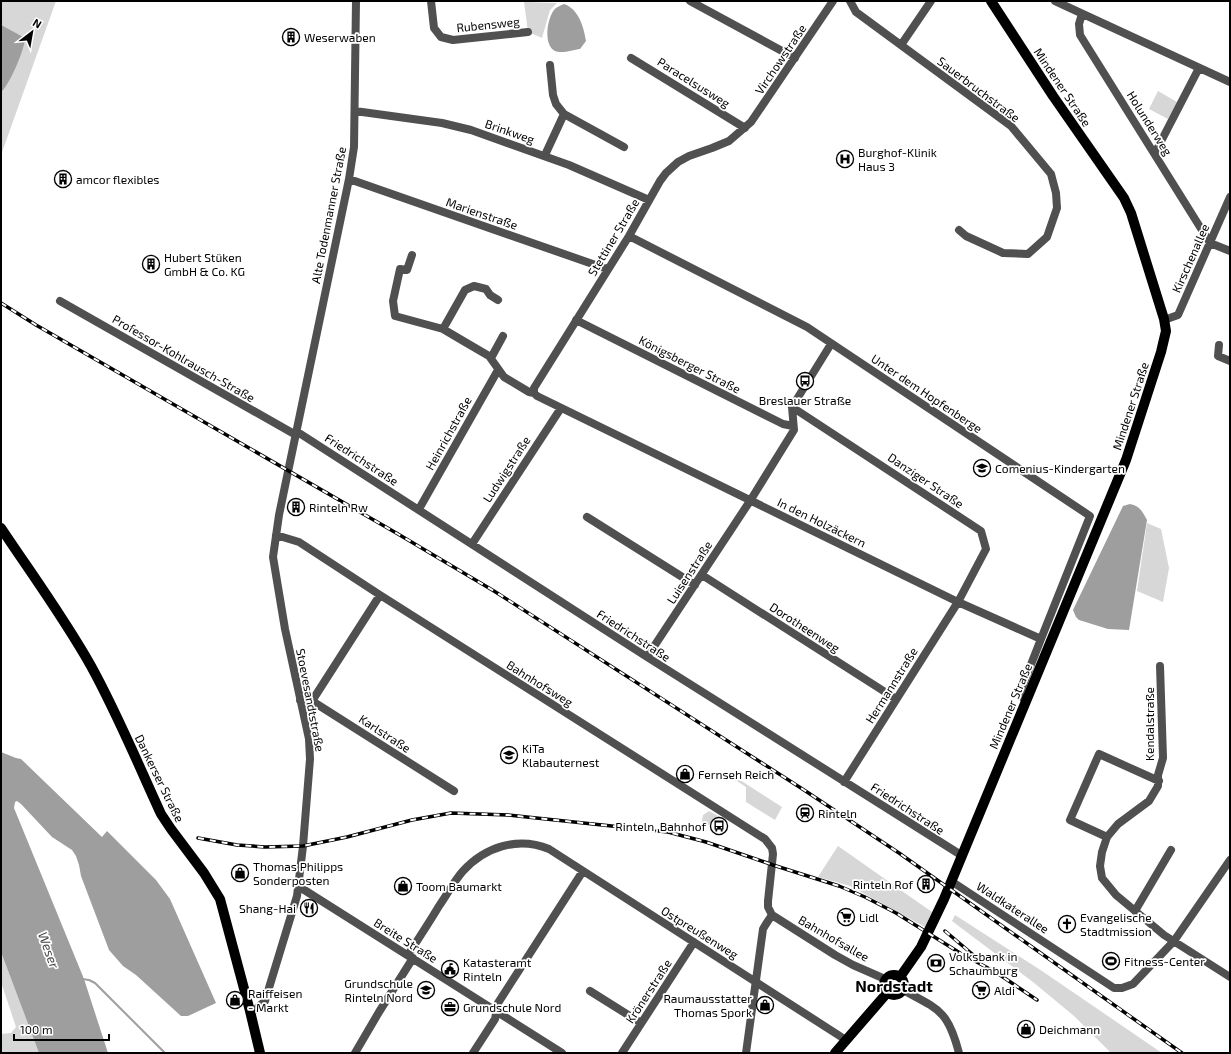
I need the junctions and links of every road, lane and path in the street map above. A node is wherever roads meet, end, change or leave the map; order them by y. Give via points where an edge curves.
1 (356, 1) edge
2 (431, 1) edge
3 (690, 1) edge
4 (833, 1) edge
5 (850, 1) edge
6 (931, 1) edge
7 (991, 1) edge
8 (1055, 1) edge
9 (1082, 14) junction
10 (528, 32) dead end
11 (901, 45) junction
12 (631, 58) dead end
13 (795, 58) junction
14 (550, 65) dead end
15 (1199, 68) junction
16 (1230, 82) edge
17 (355, 111) junction
18 (564, 114) junction
19 (745, 128) junction
20 (624, 146) dead end
21 (1155, 153) junction
22 (545, 155) junction
23 (349, 179) junction
24 (1230, 197) edge
25 (649, 200) junction
26 (959, 230) dead end
27 (629, 236) junction
28 (1210, 243) junction
29 (1230, 251) edge
30 (412, 255) dead end
31 (607, 269) junction
32 (498, 300) dead end
33 (60, 301) dead end
34 (576, 320) junction
35 (1164, 320) junction
36 (443, 329) junction
37 (503, 336) dead end
38 (831, 344) junction
39 (1219, 345) dead end
40 (491, 358) junction
41 (1230, 361) edge
42 (498, 370) junction
43 (534, 393) junction
44 (792, 407) junction
45 (561, 408) junction
46 (794, 426) junction
47 (296, 433) junction
48 (750, 501) junction
49 (419, 509) junction
50 (587, 517) dead end
51 (1, 528) edge
52 (276, 535) junction
53 (472, 544) junction
54 (702, 575) junction
55 (695, 585) junction
56 (380, 595) junction
57 (958, 602) junction
58 (1041, 639) junction
59 (647, 657) junction
60 (1160, 666) dead end
61 (896, 699) junction
62 (300, 700) junction
63 (1026, 700) junction
64 (312, 701) junction
65 (1159, 781) junction
66 (844, 782) junction
67 (454, 791) dead end
68 (1107, 837) junction
69 (1171, 850) dead end
70 (961, 855) junction
71 (1230, 860) edge
72 (583, 871) junction
73 (951, 881) junction
74 (298, 886) junction
75 (1135, 911) junction
76 (772, 915) junction
77 (1174, 941) junction
78 (694, 942) junction
79 (410, 957) junction
80 (900, 976) junction
81 (1230, 977) edge
82 (885, 979) junction
83 (756, 981) junction
84 (903, 990) junction
85 (590, 991) dead end
86 (887, 993) junction
87 (250, 1011) junction
88 (497, 1011) junction
89 (641, 1023) junction
90 (846, 1040) junction
91 (260, 1053) edge
92 (355, 1053) edge
93 (473, 1053) edge
94 (562, 1053) edge
95 (622, 1053) edge
96 (746, 1053) edge
97 (835, 1053) edge
98 (959, 1053) edge

1 - 17 street, Alte Todenmanner Straße
2 - 10 street, Rubensweg via 434,28 441,37 453,40
3 - 13 street
4 - 13 street, Virchowstraße
5 - 11 street, Sauerbruchstraße via 856,12
6 - 11 street
7 - 35 main road, Mindener Straße via 1124,198
8 - 9 street
9 - 15 street
9 - 21 street, Holunderweg via 1079,24 1080,35
11 - 26 street, Sauerbruchstraße via 1012,126 1050,174 1056,193 1057,208 1047,237 1028,254 1003,253 966,236
12 - 19 street, Paracelsusweg
13 - 19 street, Virchowstraße via 758,114
14 - 18 street via 553,95
15 - 16 street
15 - 21 street
17 - 22 street, Brinkweg via 442,123
17 - 23 street, Alte Todenmanner Straße via 354,147
18 - 20 street
18 - 22 street
19 - 25 street, Stettiner Straße via 729,141 678,162 666,173
21 - 28 street, Holunderweg
22 - 25 street, Brinkweg
23 - 31 street, Marienstraße
23 - 47 street, Alte Todenmanner Straße
24 - 28 street, Kirschenallee
25 - 27 street, Stettiner Straße
27 - 31 street, Stettiner Straße
27 - 38 street, Unter dem Hopfenberge via 806,327
28 - 29 street
28 - 35 street, Kirschenallee via 1178,315
30 - 36 street via 407,270 400,269 393,301 395,316
31 - 34 street, Stettiner Straße
32 - 36 street via 486,289 474,286 465,290
33 - 47 street, Professor-Kohlrausch-Straße
34 - 43 street, Stettiner Straße via 534,388
34 - 46 street, Königsberger Straße via 783,424
35 - 63 main road, Mindener Straße via 1166,331 1161,352 1132,444
36 - 40 street
37 - 40 street
38 - 44 street
38 - 58 street, Unter dem Hopfenberge via 1090,516
39 - 41 street via 1218,356
40 - 42 street
42 - 43 street, In den Holzäckern via 504,377
42 - 49 street, Heinrichstraße
43 - 45 street, In den Holzäckern
44 - 46 street
44 - 57 street, Danziger Straße via 981,531 986,549
45 - 48 street, In den Holzäckern
45 - 53 street, Ludwigstraße
46 - 48 street via 794,430
47 - 49 street, Friedrichstraße
47 - 52 street, Stoevesandtstraße
48 - 54 street, Luisenstraße
48 - 57 street, In den Holzäckern
49 - 53 street, Friedrichstraße
50 - 55 street
51 - 87 main road, Dankerser Straße via 90,664 161,814 217,893
52 - 56 street, Bahnhofsweg via 299,542
52 - 62 street, Stoevesandtstraße via 273,557
53 - 59 street, Friedrichstraße
54 - 55 street, Luisenstraße
54 - 61 street, Dorotheenweg
55 - 59 street, Luisenstraße
56 - 64 street
56 - 76 street, Bahnhofsweg via 761,836 772,848 773,865 768,901
57 - 58 street, In den Holzäckern
57 - 61 street, Hermannstraße
58 - 63 street via 1019,695
59 - 66 street, Friedrichstraße
60 - 65 street, Kendalstraße via 1163,758 1158,775
61 - 66 street, Hermannstraße
62 - 64 street, Karlstraße
62 - 74 street, Stoevesandtstraße via 309,740 310,759
63 - 70 main road, Mindener Straße
64 - 67 street, Karlstraße
65 - 68 street, Kendalstraße via 1149,801 1118,824
65 - 68 street, Kendalstraße via 1099,754 1070,820
66 - 70 street, Friedrichstraße
68 - 75 street, Kendalstraße via 1100,866 1102,878 1116,895
69 - 75 street
70 - 73 main road, Mindener Straße
71 - 77 street, Waldkaterallee
72 - 78 street, Ostpreußenweg
72 - 79 street, Ostpreußenweg via 549,849 527,843 510,844 489,850 464,871 454,884
72 - 88 street via 498,1003
73 - 77 street, Waldkaterallee via 1114,988 1133,984
73 - 80 main road, Mindener Straße via 921,947
74 - 79 street, Breite Straße
74 - 87 street, Stoevesandtstraße via 265,1001
75 - 77 street, Kendalstraße
76 - 82 street, Bahnhofsallee via 835,955
76 - 83 street via 764,929
77 - 81 street, Kendalstraße
78 - 83 street, Ostpreußenweg
78 - 89 street, Krönerstraße
79 - 88 street, Breite Straße
79 - 92 street, Ostpreußenweg
80 - 82 main road via 894,974
80 - 84 main road via 904,983
82 - 86 main road via 883,985
83 - 90 street, Ostpreußenweg
83 - 96 street
84 - 86 main road via 896,995
84 - 98 street via 943,1014 954,1034
85 - 89 street
86 - 90 main road
87 - 91 main road, Dankerser Straße
88 - 93 street
88 - 94 street, Breite Straße
89 - 95 street, Krönerstraße
90 - 97 main road

